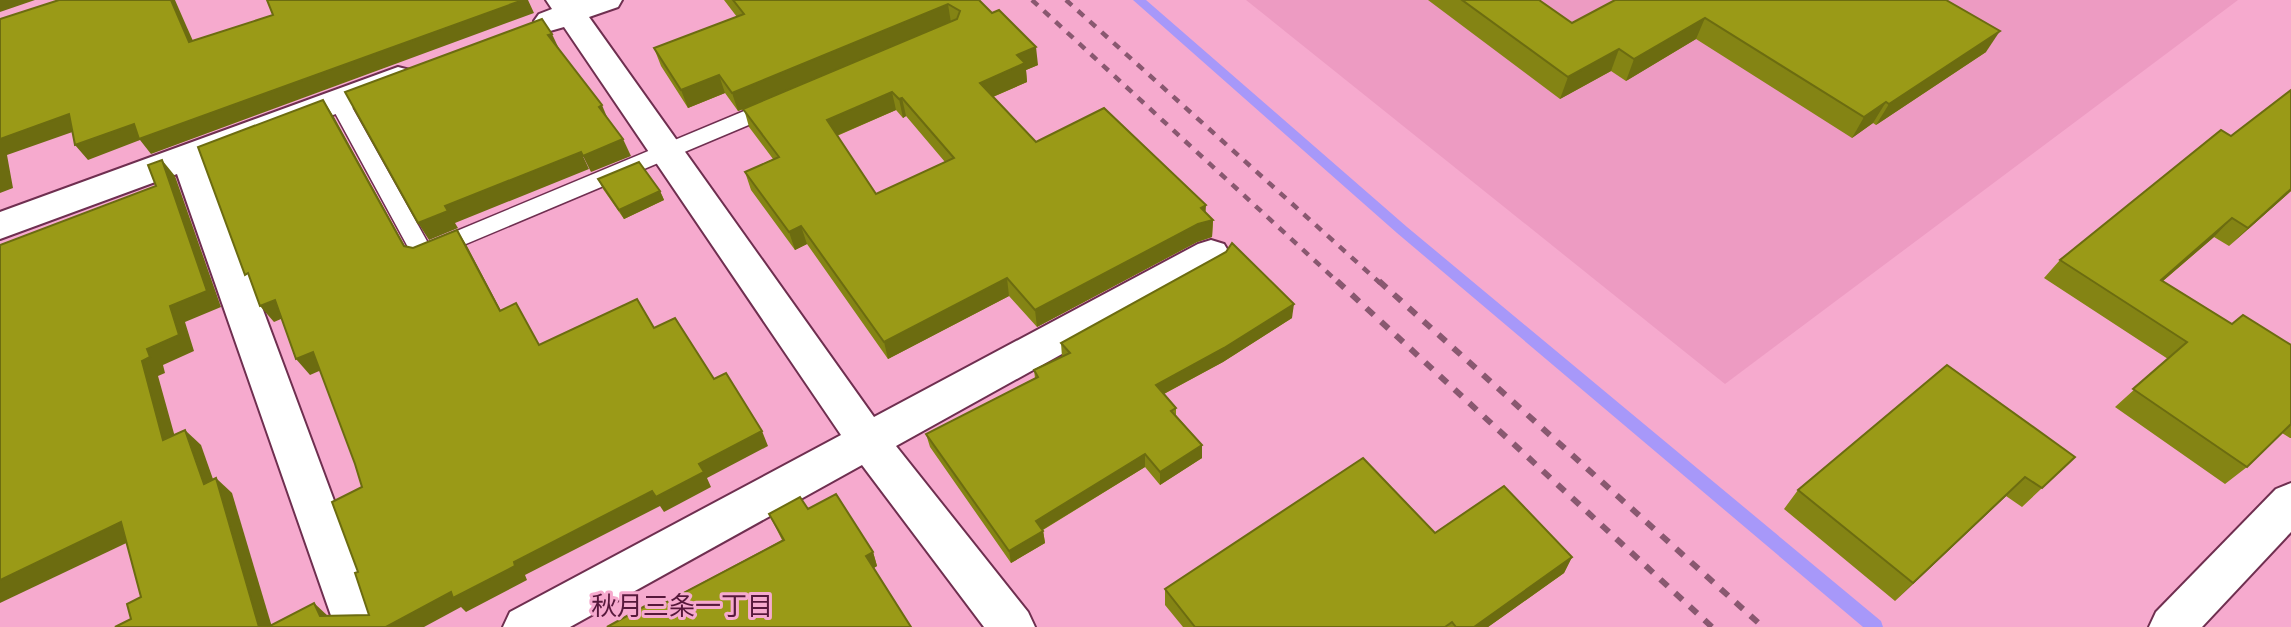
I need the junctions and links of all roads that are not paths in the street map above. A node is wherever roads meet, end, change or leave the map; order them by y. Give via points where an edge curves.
1 (607, 0) edge
2 (566, 7) edge
3 (519, 33) edge
4 (429, 66) edge
5 (791, 99) edge
6 (338, 100) junction
7 (667, 152) junction
8 (188, 156) junction
9 (0, 226) edge
10 (1211, 254) dead end
11 (869, 441) junction
12 (2285, 518) edge
13 (358, 627) edge
14 (526, 627) edge
15 (1012, 627) edge
16 (2172, 627) edge

1 - 2 street
2 - 3 street
2 - 7 street
4 - 6 street
5 - 7 lane
6 - 7 lane via 424,254
6 - 8 street
7 - 11 street
8 - 9 street
8 - 13 street
10 - 11 street
11 - 14 street
11 - 15 street
12 - 16 street

